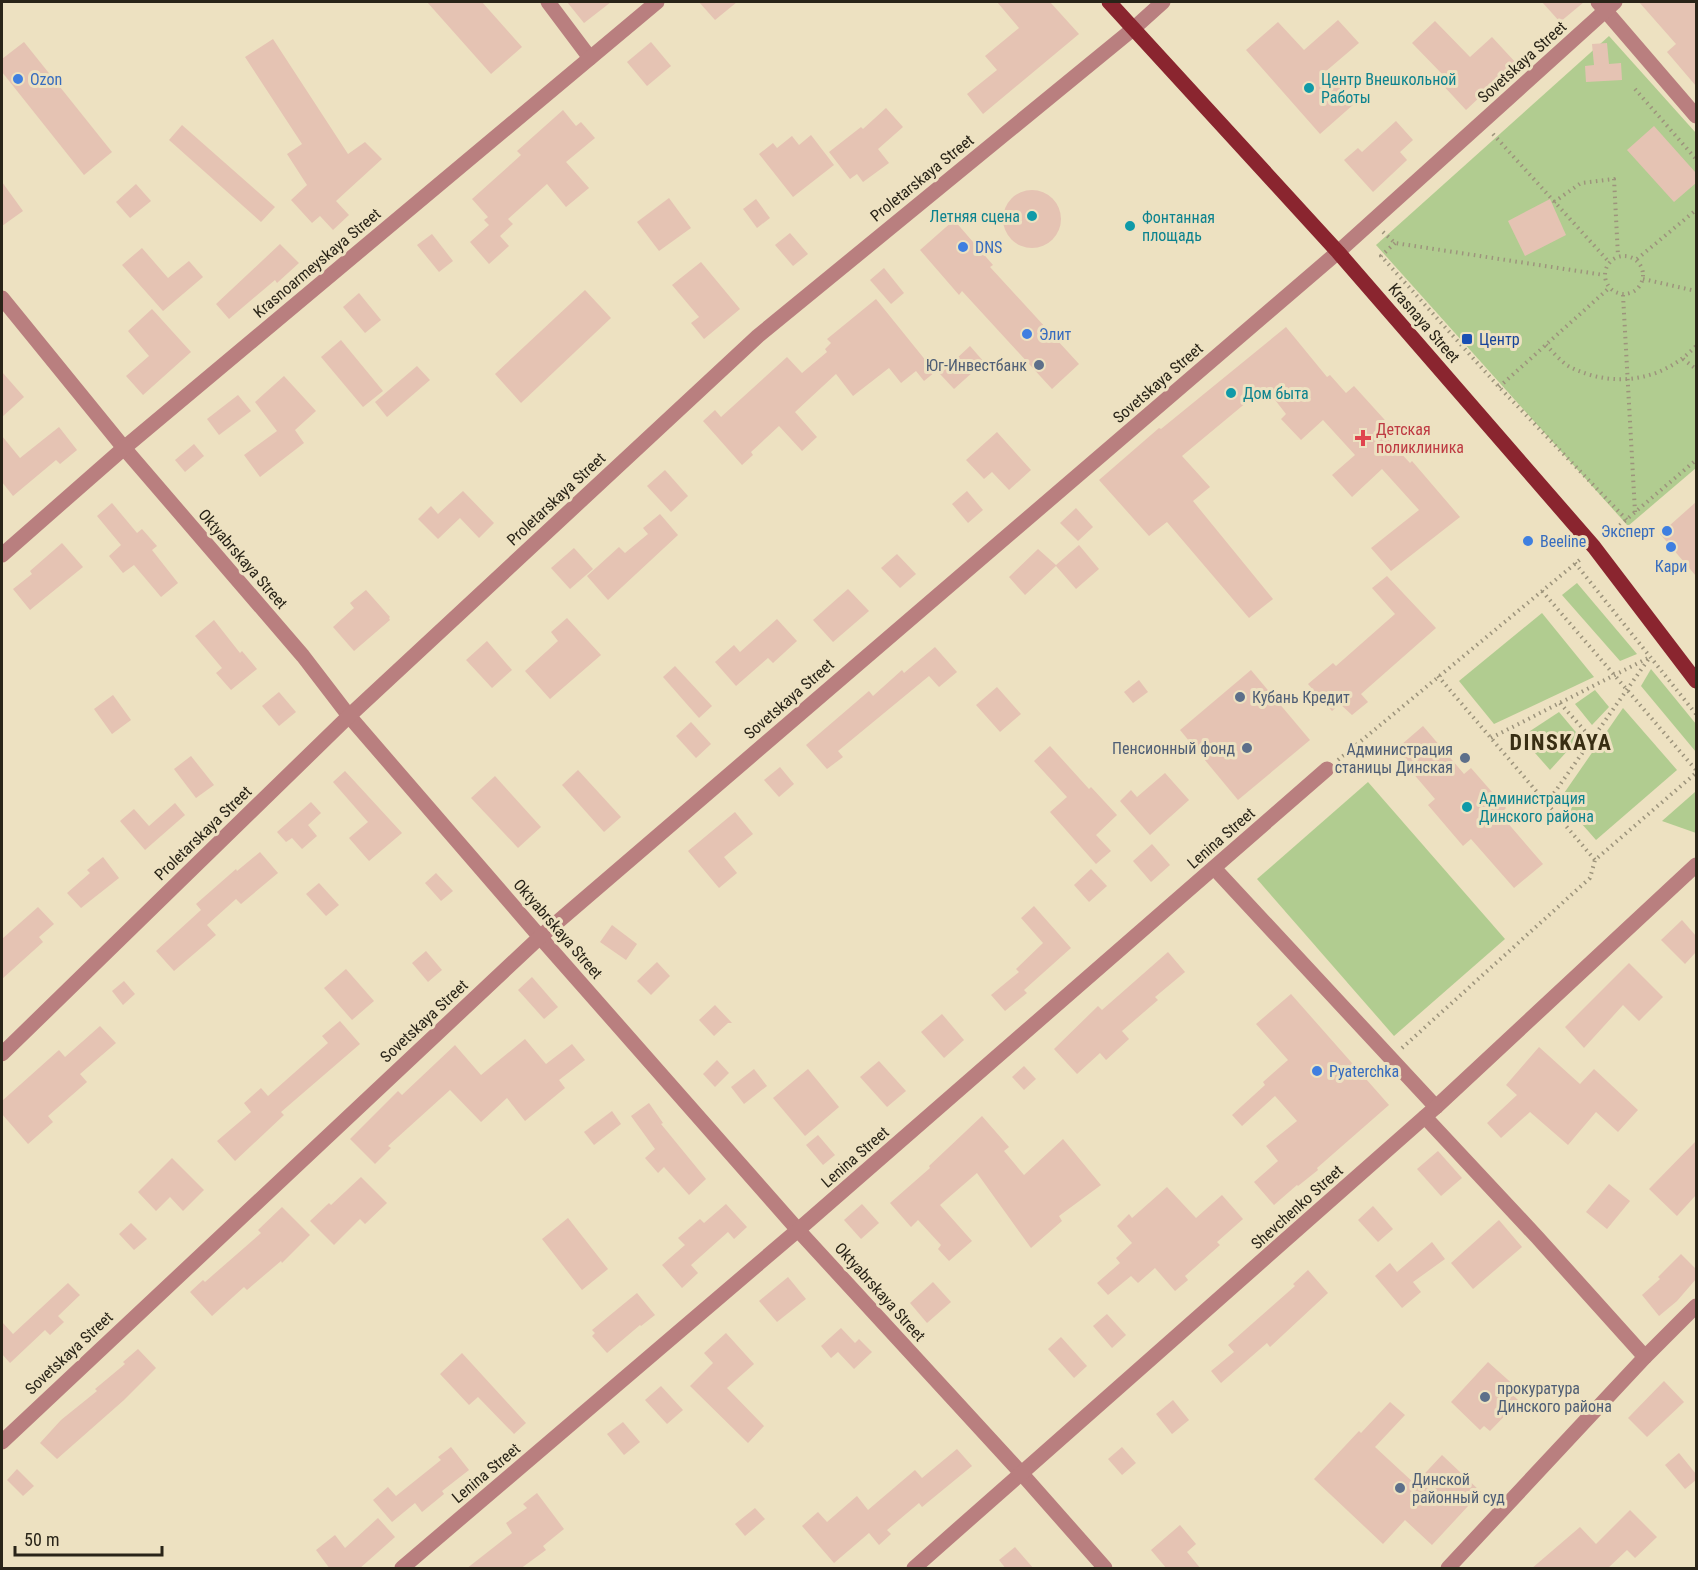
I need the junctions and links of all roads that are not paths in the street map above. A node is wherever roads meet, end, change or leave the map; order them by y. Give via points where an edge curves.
1 (548, 2) edge
2 (657, 2) edge
3 (1109, 2) edge
4 (1163, 2) edge
5 (1606, 4) edge
6 (1133, 28) junction
7 (590, 58) junction
8 (1696, 116) edge
9 (1338, 252) junction
10 (2, 298) edge
11 (124, 448) junction
12 (2, 555) edge
13 (1696, 681) edge
14 (349, 716) junction
15 (1327, 769) road end
16 (1696, 865) edge
17 (1214, 868) junction
18 (540, 937) junction
19 (2, 1054) edge
20 (1431, 1112) junction
21 (798, 1230) junction
22 (1696, 1306) edge
23 (1645, 1357) junction
24 (2, 1442) edge
25 (1022, 1474) junction
26 (402, 1569) edge
27 (914, 1569) edge
28 (1104, 1569) edge
29 (1448, 1569) edge

1 - 7 street
2 - 7 street, Krasnoarmeyskaya Street
3 - 6 main road, Krasnaya Street
4 - 6 street, Proletarskaya Street
5 - 8 street
5 - 9 street, Sovetskaya Street
6 - 9 main road, Krasnaya Street
6 - 14 street, Proletarskaya Street via 758,336
7 - 11 street, Krasnoarmeyskaya Street
9 - 13 main road, Krasnaya Street via 1594,547
9 - 18 street, Sovetskaya Street
10 - 11 street, Oktyabrskaya Street
11 - 12 street, Krasnoarmeyskaya Street
11 - 14 street, Oktyabrskaya Street via 303,656
14 - 18 street, Oktyabrskaya Street
14 - 19 street, Proletarskaya Street
15 - 17 street, Lenina Street
16 - 20 street, Shevchenko Street
17 - 20 street via 1390,1058
17 - 21 street, Lenina Street
18 - 21 street, Oktyabrskaya Street
18 - 24 street, Sovetskaya Street
20 - 23 street
20 - 25 street, Shevchenko Street
21 - 25 street, Oktyabrskaya Street
21 - 26 street, Lenina Street
22 - 23 street
23 - 29 street
25 - 27 street, Shevchenko Street
25 - 28 street, Oktyabrskaya Street

